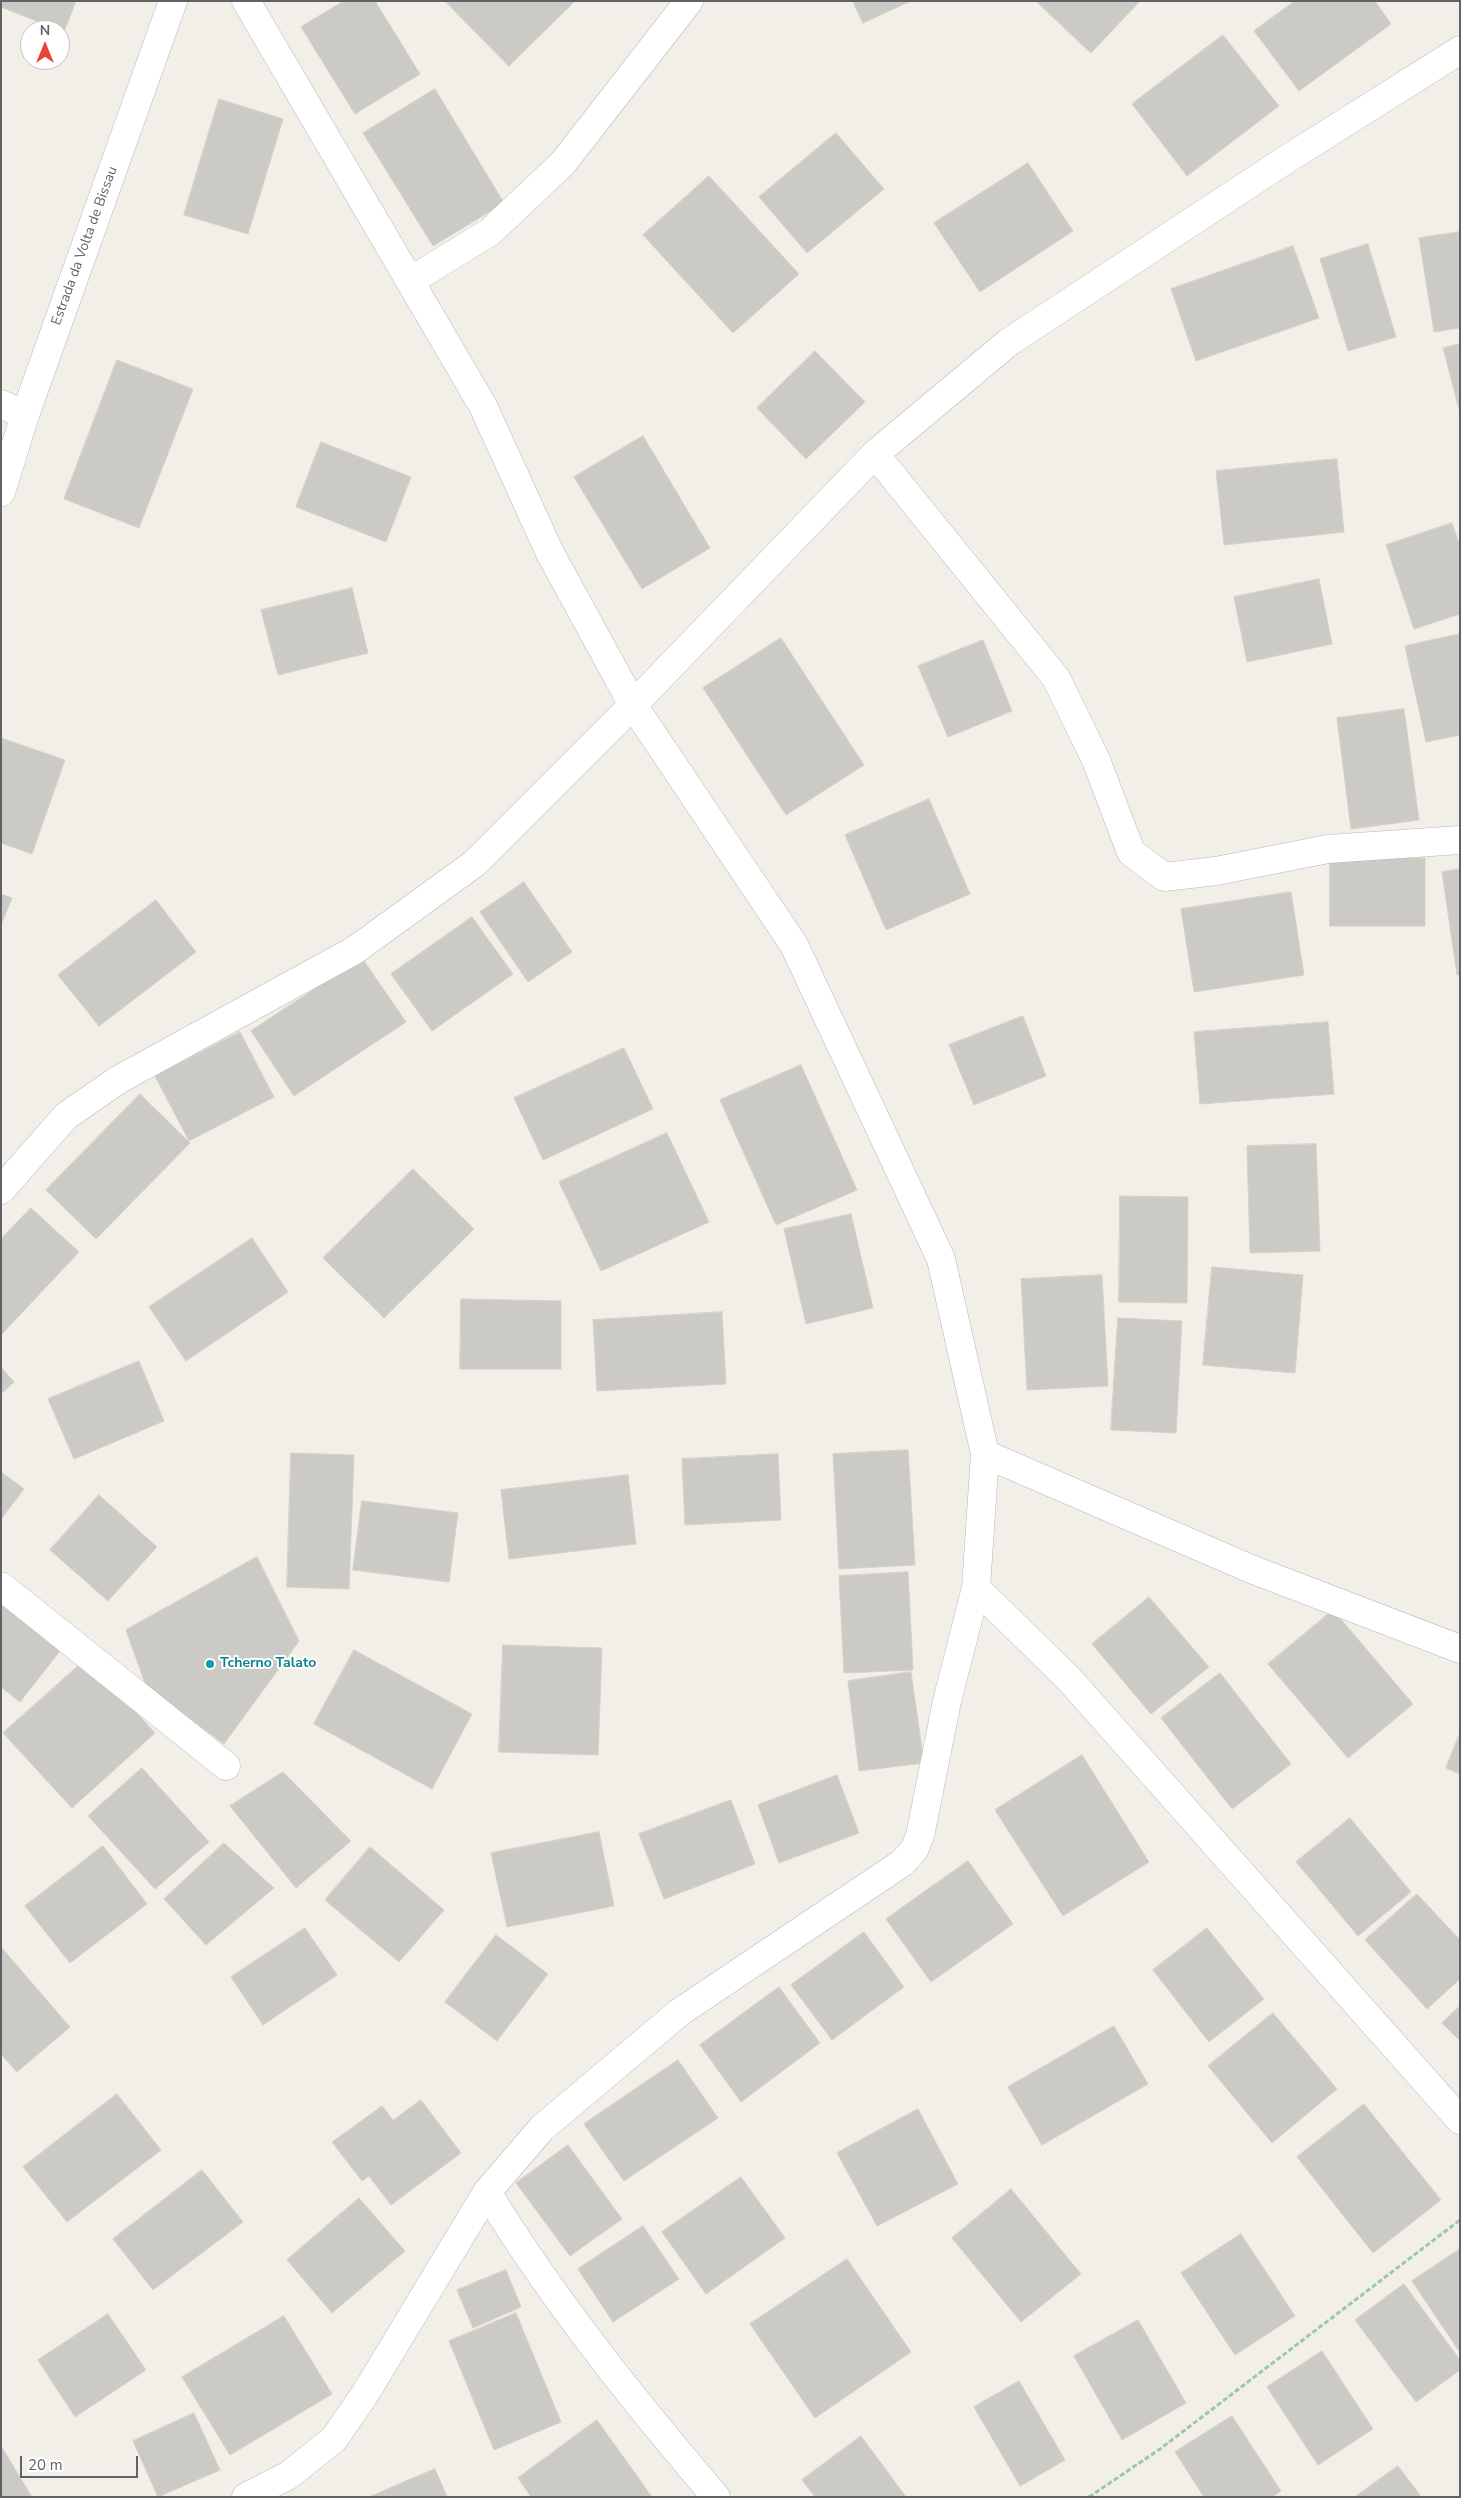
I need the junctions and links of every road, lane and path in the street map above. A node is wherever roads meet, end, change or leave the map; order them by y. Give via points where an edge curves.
1 (172, 1) edge
2 (246, 1) edge
3 (689, 1) edge
4 (1460, 50) edge
5 (410, 282) junction
6 (13, 409) edge
7 (875, 454) junction
8 (1, 492) edge
9 (633, 706) junction
10 (1460, 840) edge
11 (1, 1190) edge
12 (985, 1454) junction
13 (1, 1586) edge
14 (976, 1588) junction
15 (1460, 1649) edge
16 (226, 1766) dead end
17 (1460, 2120) edge
18 (487, 2192) junction
19 (1460, 2220) edge
20 (246, 2497) edge
21 (716, 2497) edge
22 (1089, 2497) edge

1 - 6 street, Estrada da Volta de Bissau
2 - 5 street
3 - 5 street via 563,163 490,232
4 - 7 street via 1009,342
5 - 9 street via 483,406 550,553
6 - 8 street, Estrada da Volta de Bissau
7 - 9 street
7 - 10 street via 1056,678 1096,760 1131,852 1164,877 1216,871 1328,849
9 - 11 street via 475,863 355,950 118,1080 66,1116
9 - 12 street via 794,945 941,1259
12 - 14 street
12 - 15 street via 1251,1569
13 - 16 street
14 - 17 street via 1069,1679
14 - 18 street via 947,1701 920,1836 914,1850 902,1862 680,2012 542,2128
18 - 20 street via 365,2394 334,2439 289,2475
18 - 21 street via 517,2241 644,2411
19 - 22 path via 1160,2449

